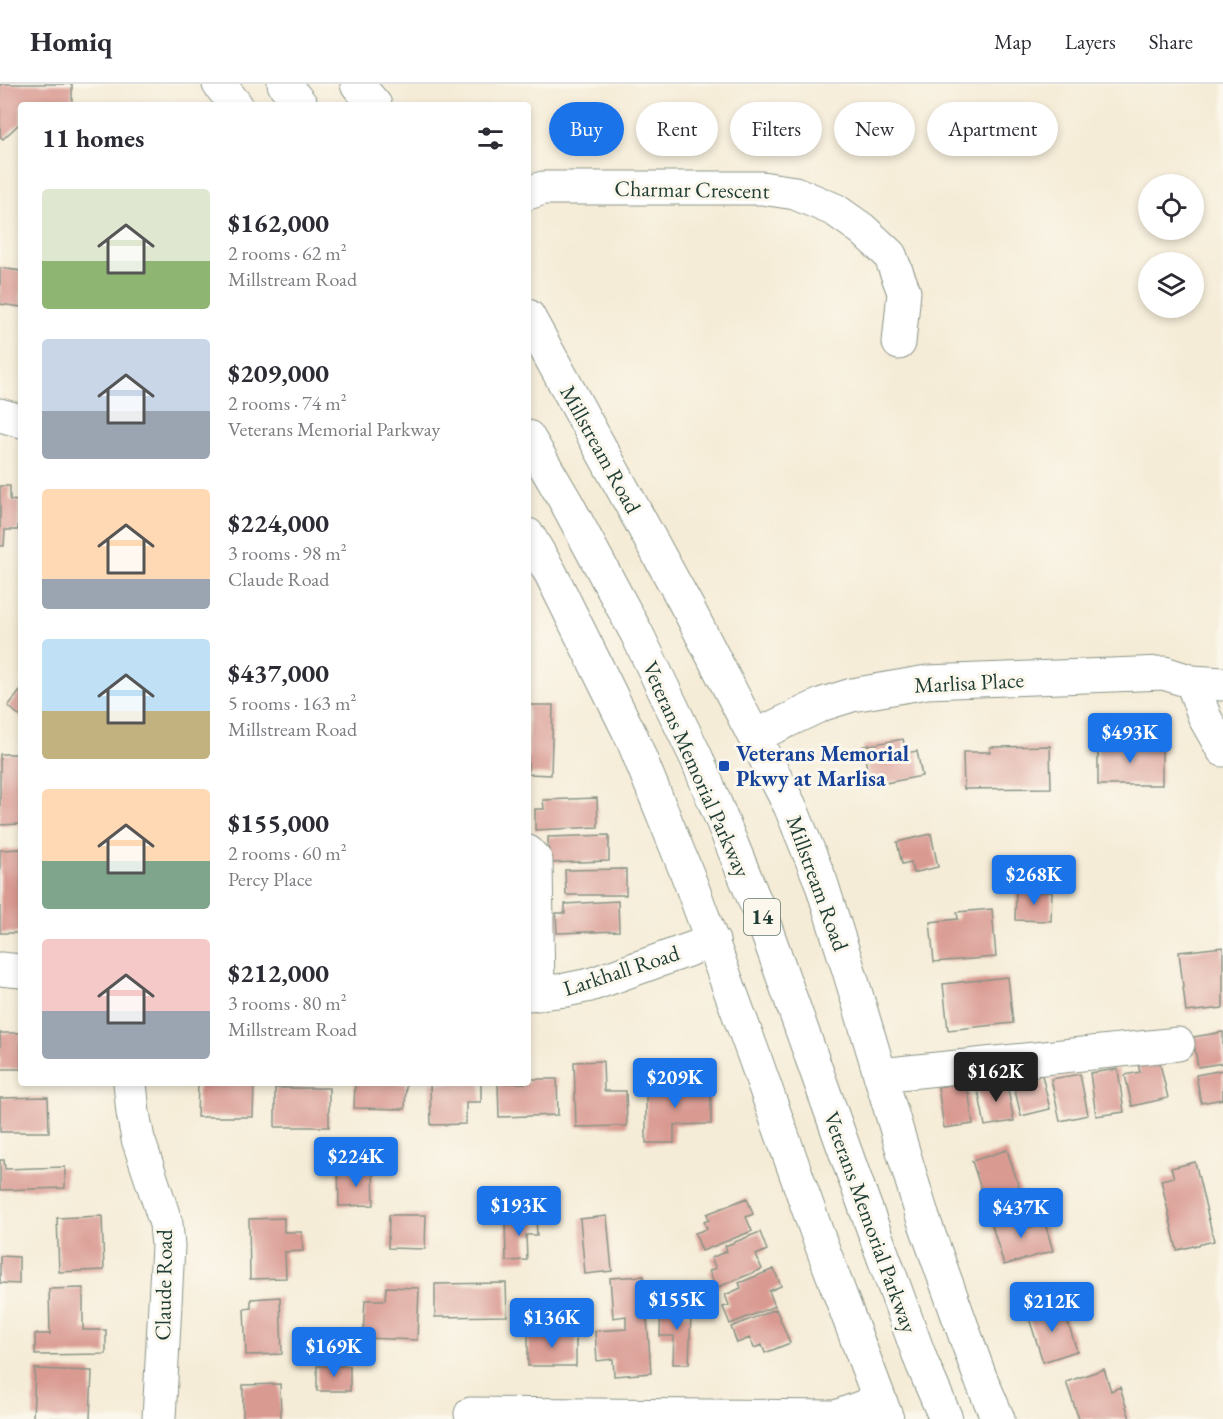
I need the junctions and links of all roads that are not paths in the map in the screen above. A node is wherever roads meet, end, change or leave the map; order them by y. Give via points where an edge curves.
1 (219, 84) edge
2 (284, 84) edge
3 (357, 84) edge
4 (234, 102) edge
5 (299, 102) edge
6 (372, 102) edge
7 (531, 192) edge
8 (531, 321) edge
9 (899, 343) dead end
10 (0, 415) edge
11 (18, 420) edge
12 (531, 442) edge
13 (531, 540) edge
14 (1207, 683) edge
15 (755, 736) junction
16 (1223, 750) edge
17 (531, 855) edge
18 (713, 941) junction
19 (0, 969) edge
20 (18, 971) edge
21 (533, 994) edge
22 (1178, 1044) dead end
23 (880, 1075) junction
24 (130, 1086) edge
25 (883, 1410) edge
26 (471, 1414) dead end
27 (603, 1417) edge
28 (159, 1419) edge
29 (946, 1419) edge
30 (998, 1419) edge

1 - 4 street
2 - 5 street
3 - 6 street
7 - 9 street, Charmar Crescent via 543,188 762,188 795,193 835,210 890,255 904,292
8 - 15 street, Millstream Road
10 - 11 street
12 - 29 street, Veterans Memorial Parkway / 14 via 637,634 697,759 763,921 918,1352
13 - 18 street, 14 via 632,738
14 - 15 street, Marlisa Place via 1164,673 927,681 823,704
14 - 16 street, Marlisa Place via 1204,718
15 - 23 street, Millstream Road via 790,806 821,882
17 - 21 street via 536,861
18 - 21 street, Larkhall Road via 590,985
18 - 25 street, 14
19 - 20 street
22 - 23 street
23 - 30 street, Millstream Road via 923,1218
24 - 28 street, Claude Road via 138,1139 166,1224 168,1246
25 - 27 street via 836,1417
26 - 27 street

